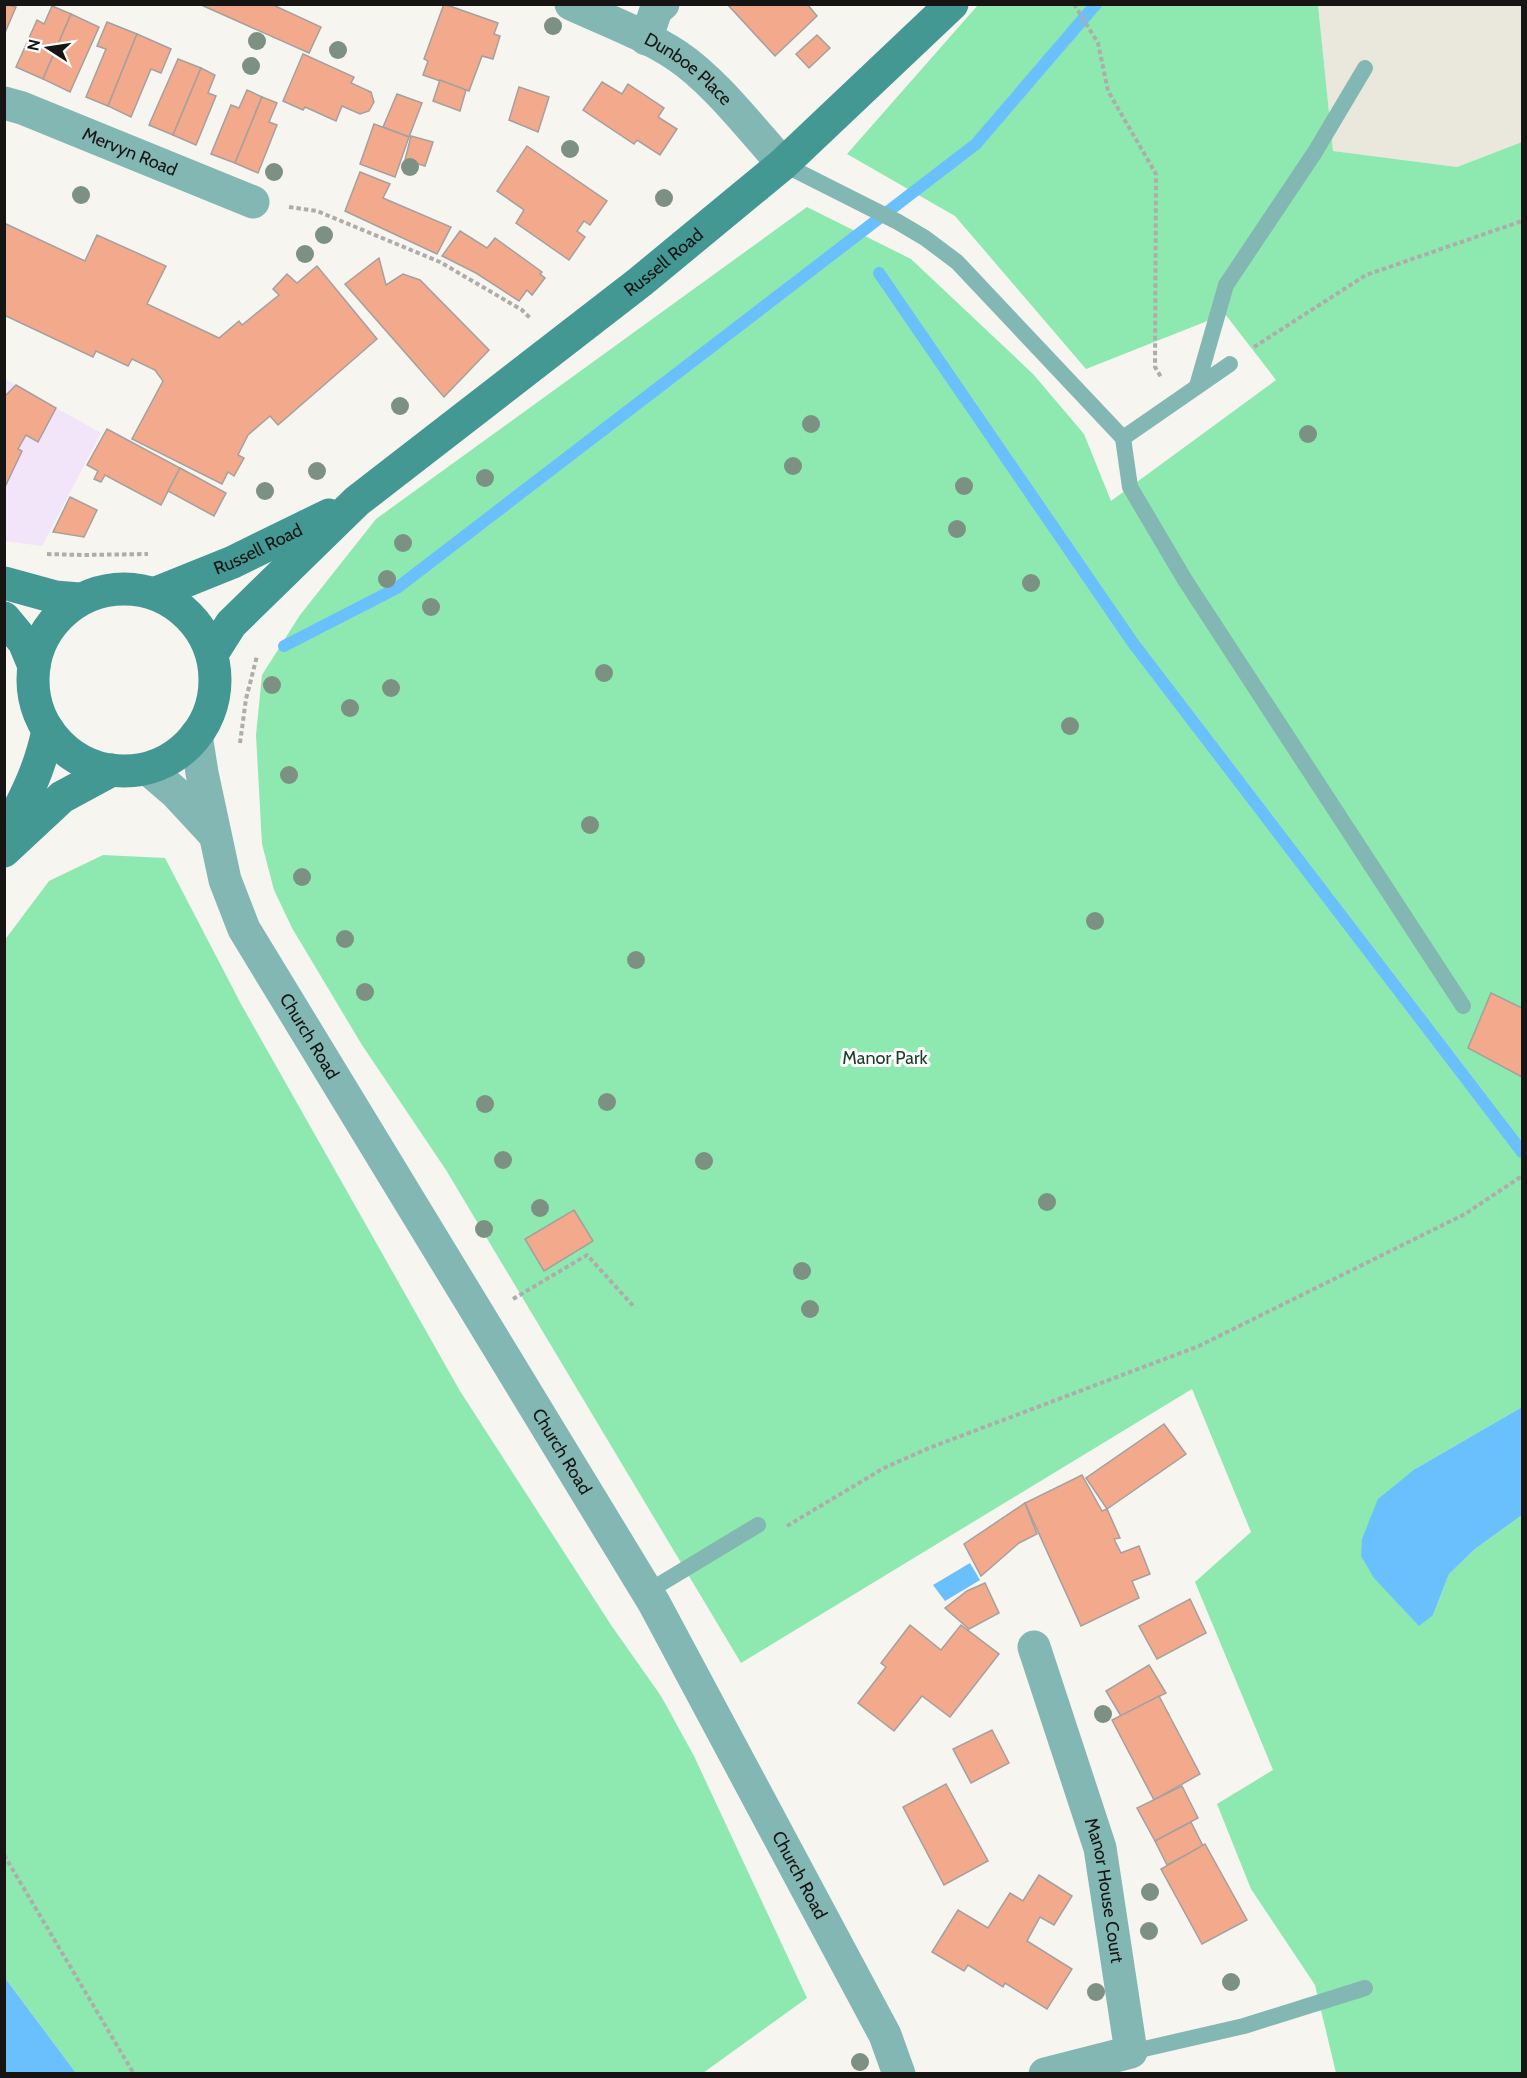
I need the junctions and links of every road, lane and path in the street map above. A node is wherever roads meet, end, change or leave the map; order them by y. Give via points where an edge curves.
1 (571, 4) edge
2 (663, 4) edge
3 (952, 4) edge
4 (1074, 4) edge
5 (646, 39) junction
6 (1365, 68) dead end
7 (4, 103) edge
8 (783, 164) junction
9 (253, 202) joint
10 (1522, 220) edge
11 (558, 345) junction
12 (1253, 348) dead end
13 (1230, 364) dead end
14 (1155, 367) dead end
15 (1197, 386) junction
16 (1123, 438) junction
17 (357, 501) junction
18 (40, 553) dead end
19 (153, 553) dead end
20 (4, 583) edge
21 (156, 593) junction
22 (79, 599) junction
23 (4, 618) edge
24 (260, 648) dead end
25 (212, 654) junction
26 (34, 666) junction
27 (48, 730) junction
28 (196, 735) junction
29 (240, 743) dead end
30 (148, 769) junction
31 (112, 770) junction
32 (215, 836) junction
33 (4, 838) edge
34 (4, 851) edge
35 (1463, 1006) dead end
36 (1521, 1178) edge
37 (635, 1308) dead end
38 (482, 1318) junction
39 (758, 1525) dead end
40 (782, 1528) dead end
41 (647, 1592) junction
42 (1034, 1647) dead end
43 (4, 1855) edge
44 (1365, 1988) dead end
45 (1131, 2052) junction
46 (134, 2073) edge
47 (899, 2073) edge
48 (1045, 2073) edge

1 - 5 street, Dunboe Place
2 - 5 street via 656,10
3 - 8 main road, Russell Road
4 - 14 path via 1098,43 1108,91 1156,174
5 - 8 street, Dunboe Place via 676,55 705,79
6 - 15 lane via 1315,152 1226,285
7 - 9 street, Mervyn Road
8 - 11 main road, Russell Road
8 - 16 lane via 898,222 957,262
9 - 11 path via 316,211 440,262 522,310
10 - 12 path via 1366,275
11 - 17 main road, Russell Road
13 - 15 lane
15 - 16 lane
16 - 35 lane via 1130,487 1179,570
17 - 21 main road, Russell Road via 233,562
17 - 25 main road, Russell Road via 231,624
18 - 19 path
20 - 22 main road via 55,597
21 - 22 main road via 105,592
21 - 25 main road via 176,604 200,629
22 - 26 main road via 60,614 43,638
23 - 26 main road via 24,642
24 - 29 path via 252,670
25 - 28 main road via 215,686 209,712
26 - 27 main road via 35,699
27 - 31 main road via 65,750 87,763
27 - 33 main road via 35,780
28 - 30 main road via 178,754
28 - 32 street, Church Road
30 - 31 main road
30 - 32 street, Church Road
31 - 34 main road via 62,797
32 - 38 street, Church Road via 225,880 244,929
36 - 40 path via 1465,1214 1199,1346 929,1448 884,1468
37 - 38 path via 587,1255
38 - 41 street, Church Road
39 - 41 lane
41 - 47 street, Church Road via 885,2035
42 - 45 street, Manor House Court via 1100,1848
43 - 46 path
44 - 45 lane via 1244,2026
45 - 48 street

